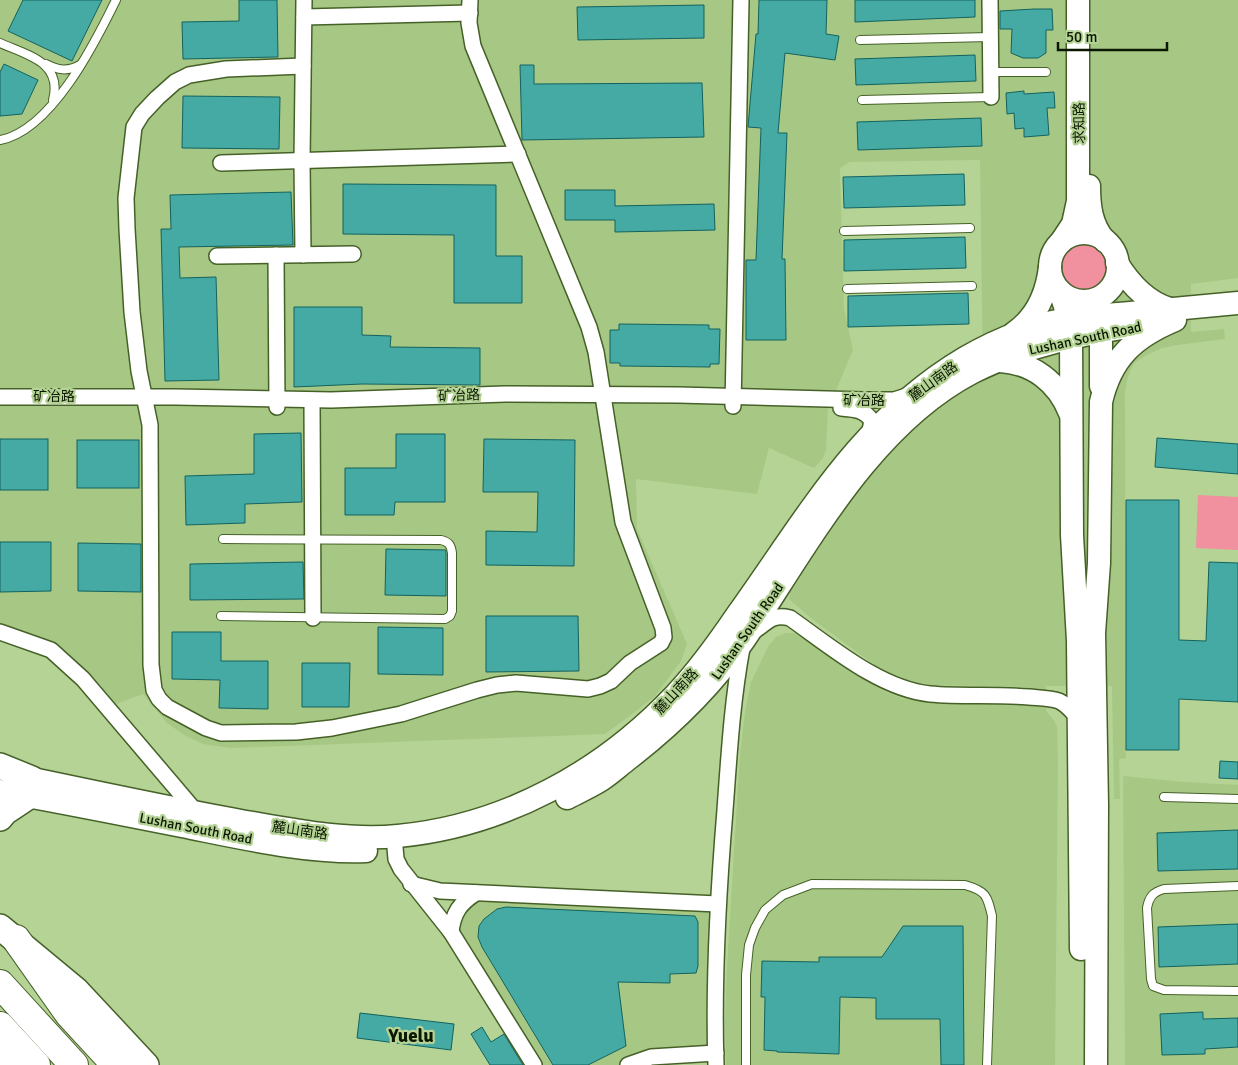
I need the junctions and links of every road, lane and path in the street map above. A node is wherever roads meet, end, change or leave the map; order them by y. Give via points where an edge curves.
1 (116, 0) edge
2 (304, 0) edge
3 (741, 0) edge
4 (990, 0) edge
5 (1078, 0) edge
6 (1086, 0) edge
7 (470, 6) edge
8 (304, 17) junction
9 (990, 38) junction
10 (860, 40) dead end
11 (0, 42) edge
12 (46, 64) junction
13 (82, 64) junction
14 (303, 66) junction
15 (991, 72) junction
16 (1046, 72) dead end
17 (992, 97) joint
18 (862, 100) dead end
19 (52, 104) junction
20 (0, 140) edge
21 (518, 154) junction
22 (302, 160) junction
23 (221, 163) dead end
24 (970, 228) dead end
25 (844, 231) dead end
26 (1105, 241) junction
27 (1061, 242) junction
28 (353, 254) dead end
29 (276, 255) junction
30 (303, 255) junction
31 (217, 256) dead end
32 (1117, 263) junction
33 (1050, 266) junction
34 (972, 286) dead end
35 (847, 289) dead end
36 (1060, 292) junction
37 (1108, 292) junction
38 (1238, 303) edge
39 (1238, 314) edge
40 (1174, 315) junction
41 (1101, 324) junction
42 (1070, 329) junction
43 (1007, 338) junction
44 (999, 361) junction
45 (916, 393) junction
46 (0, 397) edge
47 (604, 399) junction
48 (145, 400) junction
49 (733, 401) junction
50 (1101, 402) junction
51 (0, 403) edge
52 (276, 403) junction
53 (312, 404) junction
54 (1071, 418) junction
55 (869, 435) junction
56 (223, 538) dead end
57 (312, 539) junction
58 (221, 616) dead end
59 (313, 618) junction
60 (0, 632) edge
61 (743, 640) junction
62 (706, 687) junction
63 (734, 699) junction
64 (1078, 720) junction
65 (0, 766) edge
66 (0, 772) edge
67 (30, 787) junction
68 (0, 791) edge
69 (1164, 797) dead end
70 (1238, 800) edge
71 (195, 812) junction
72 (0, 818) edge
73 (216, 833) junction
74 (395, 843) junction
75 (411, 884) junction
76 (1238, 886) edge
77 (476, 893) junction
78 (718, 904) junction
79 (0, 910) edge
80 (451, 932) junction
81 (8, 933) edge
82 (0, 984) edge
83 (1238, 991) edge
84 (0, 1026) edge
85 (0, 1059) edge
86 (716, 1059) edge
87 (6, 1065) edge
88 (36, 1065) edge
89 (74, 1065) edge
90 (116, 1065) edge
91 (146, 1065) edge
92 (534, 1065) edge
93 (628, 1065) edge
94 (746, 1065) edge
95 (987, 1065) edge
96 (1081, 1065) edge
97 (1096, 1065) edge

1 - 13 lane
2 - 8 street
3 - 49 street
4 - 9 street
5 - 27 main road, 求知路 via 1078,200 1073,224
6 - 26 main road, 求知路 via 1089,194 1092,218
7 - 8 street
7 - 21 street via 473,46
8 - 14 street
9 - 10 lane
9 - 15 street
11 - 12 lane
12 - 13 lane via 63,70
12 - 19 lane via 55,81
13 - 19 lane
14 - 22 street
14 - 48 street via 226,69 189,75 157,98 134,127 126,198 127,229 132,312
15 - 16 lane
15 - 17 street
17 - 18 lane
19 - 20 lane via 34,124
21 - 22 street
21 - 47 street via 590,327
22 - 23 street
22 - 30 street
24 - 25 lane
26 - 27 main road via 1083,234
26 - 32 main road via 1115,254
27 - 33 main road via 1055,249
28 - 30 street
29 - 30 street
29 - 31 street
29 - 52 street
32 - 37 main road via 1116,278
32 - 40 main road via 1144,296
33 - 36 main road via 1050,275
33 - 43 main road via 1036,310
34 - 35 lane
36 - 37 main road via 1080,301 1095,299
36 - 42 main road
37 - 41 main road
38 - 40 main road
39 - 40 main road, Lushan South Road
40 - 41 main road, Lushan South Road
40 - 50 main road via 1128,347 1110,373
41 - 42 main road, 麓山南路
41 - 50 main road
42 - 43 main road, 麓山南路 via 1046,324
42 - 44 main road, Lushan South Road
42 - 54 main road
43 - 45 main road, 麓山南路 via 965,358
44 - 54 main road via 1030,367 1043,376 1065,400
44 - 61 main road, Lushan South Road via 944,390 883,444 854,477 819,526
45 - 49 street, 矿冶路 via 894,400
45 - 55 main road, 麓山南路
46 - 48 street, 矿冶路
47 - 48 street via 621,516 660,620 664,636 661,642 611,680 588,689 516,683 497,685 401,714 332,728 244,734 221,734 206,728 167,707 154,690 150,425
47 - 49 street, 矿冶路
47 - 53 street, 矿冶路 via 504,394
48 - 51 street, 矿冶路
48 - 52 street, 矿冶路
49 - 55 street, 矿冶路 via 862,411 872,421
50 - 97 main road via 1100,563 1094,633
52 - 53 street, 矿冶路
53 - 57 street
54 - 64 main road
55 - 74 main road, 麓山南路 via 836,474 707,657 676,694 608,756 567,782 525,802 485,818
56 - 57 lane
57 - 59 street
57 - 59 lane via 440,540 447,541 452,553 452,611 445,619
58 - 59 lane
60 - 71 street via 52,650 83,679
61 - 62 main road, Lushan South Road
61 - 63 street
61 - 64 street via 771,618 790,618 864,669 910,691 1049,699 1069,708
62 - 63 street via 716,681 723,682
62 - 74 main road, Lushan South Road via 652,740 601,780 554,805 509,824 465,837 410,849
63 - 78 street
64 - 96 main road
65 - 67 main road
66 - 67 main road, 麓山南路
67 - 68 main road, Lushan South Road
67 - 71 main road, 麓山南路
67 - 72 main road
67 - 73 main road, Lushan South Road
69 - 70 lane
71 - 73 street
71 - 74 main road, 麓山南路
73 - 74 main road, Lushan South Road via 342,852
74 - 75 street via 396,859
75 - 77 street via 440,891
75 - 80 street
76 - 83 lane via 1164,889 1152,895 1147,908 1153,986 1164,990
77 - 78 street
77 - 80 street via 456,910
78 - 86 street
79 - 81 main road
80 - 92 street
81 - 90 highway via 69,1014
81 - 91 main road via 76,990
82 - 89 highway
84 - 88 highway
85 - 87 highway
86 - 93 street via 651,1057
94 - 95 lane via 746,974 755,928 765,910 783,895 812,884 965,885 980,890 988,900 992,916

